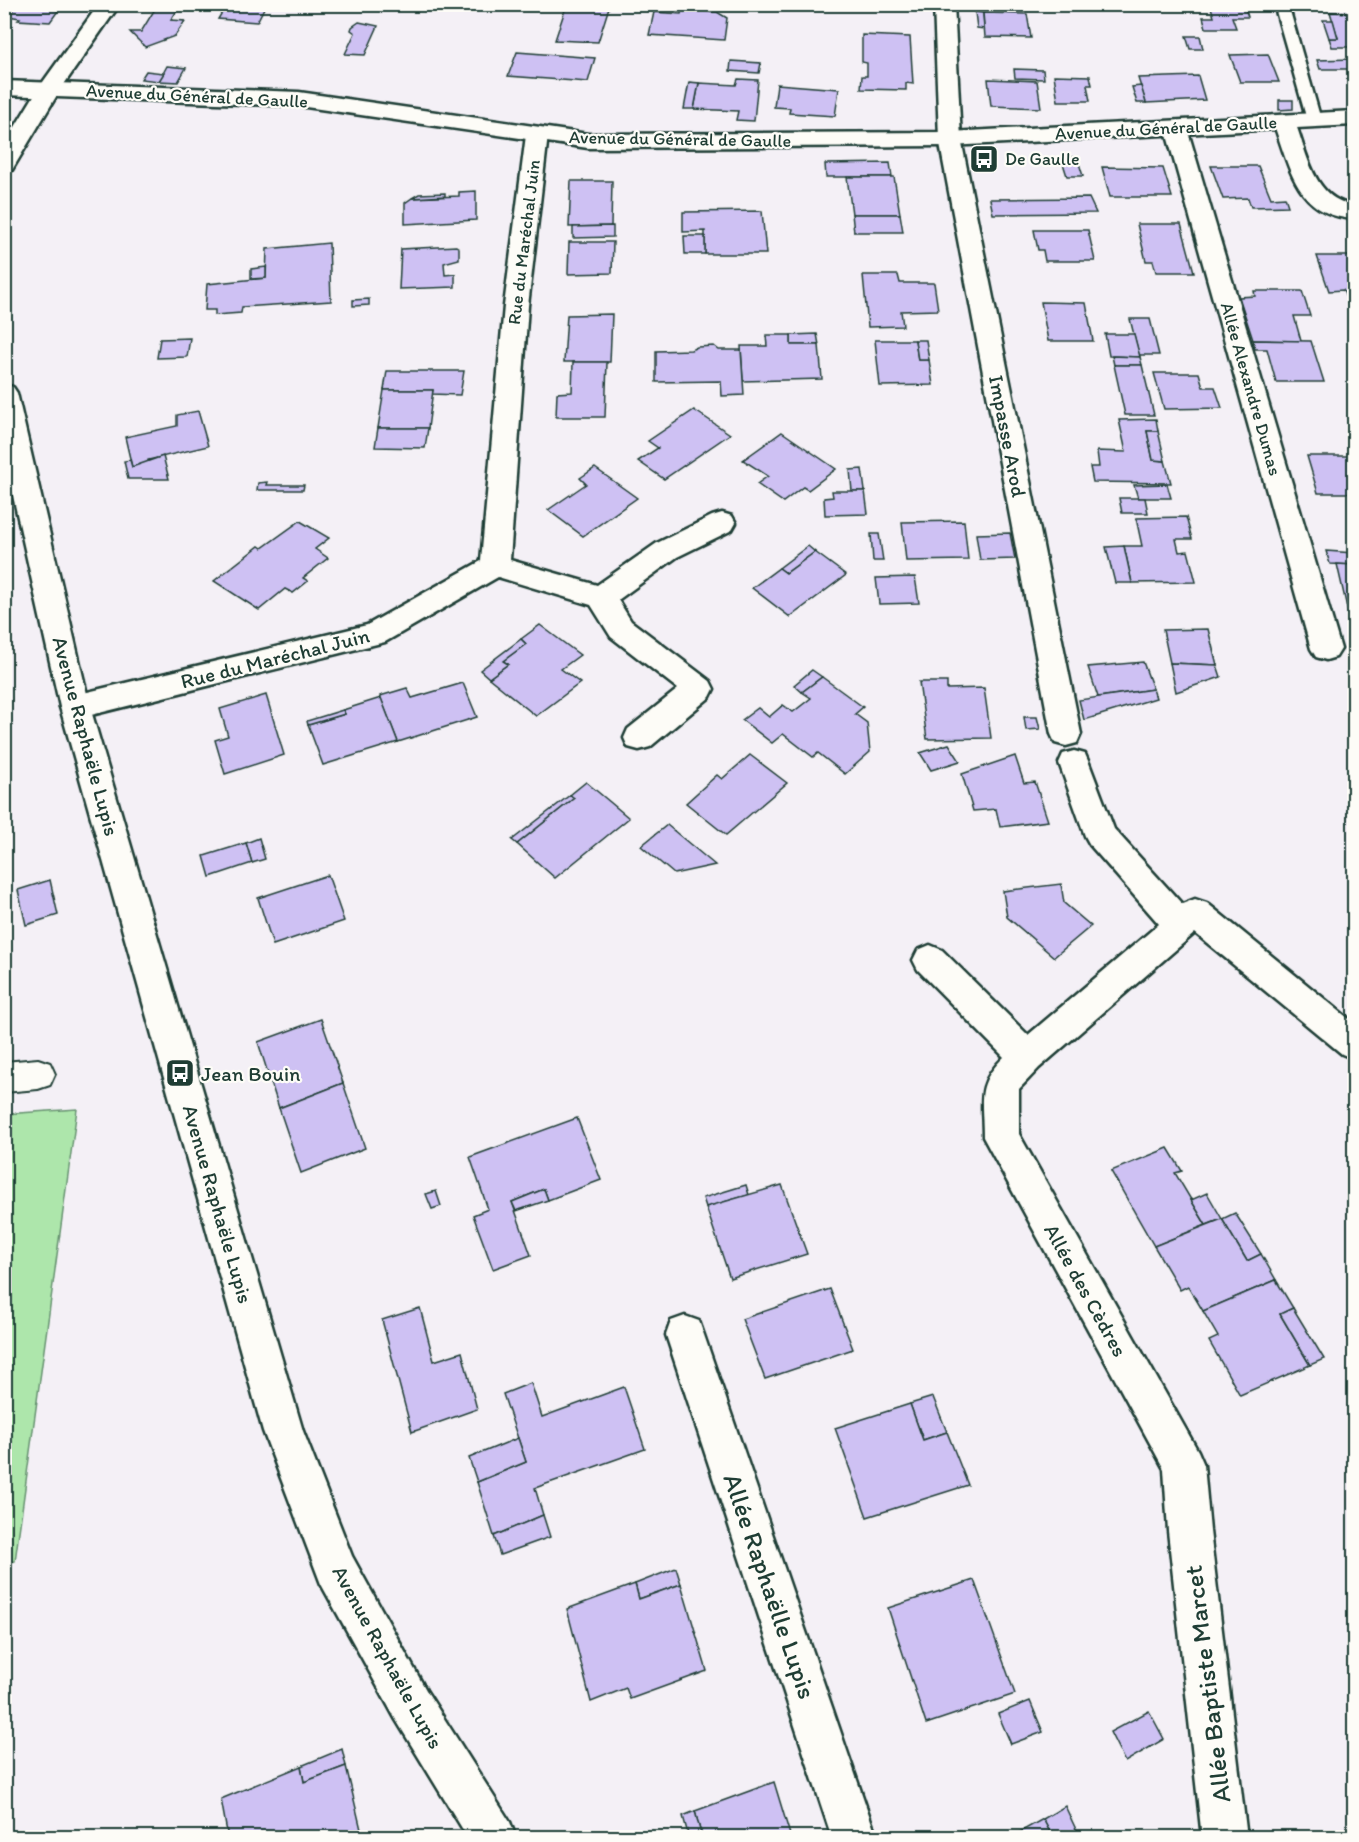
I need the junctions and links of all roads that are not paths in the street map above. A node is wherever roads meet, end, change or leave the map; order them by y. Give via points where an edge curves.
1 (110, 4) edge
2 (944, 4) edge
3 (1281, 4) edge
4 (4, 88) edge
5 (49, 89) junction
6 (1354, 118) edge
7 (1314, 120) junction
8 (1284, 122) junction
9 (1176, 128) junction
10 (537, 135) junction
11 (950, 139) junction
12 (5, 164) edge
13 (1354, 212) edge
14 (4, 393) edge
15 (722, 523) dead end
16 (495, 566) junction
17 (601, 597) junction
18 (1326, 649) dead end
19 (75, 707) junction
20 (639, 738) dead end
21 (1180, 926) junction
22 (930, 960) dead end
23 (1354, 1043) edge
24 (1027, 1057) junction
25 (38, 1074) dead end
26 (4, 1077) edge
27 (685, 1335) dead end
28 (1189, 1531) joint
29 (494, 1838) edge
30 (855, 1838) edge
31 (1225, 1838) edge

1 - 5 street
2 - 11 street, Impasse Arod
3 - 7 lane
4 - 5 street, Avenue du Général de Gaulle
5 - 10 street, Avenue du Général de Gaulle via 299,99
5 - 12 street
6 - 7 street, Avenue du Général de Gaulle
7 - 8 street, Avenue du Général de Gaulle
8 - 9 street, Avenue du Général de Gaulle
8 - 13 street via 1310,189 1326,205
9 - 11 street, Avenue du Général de Gaulle
9 - 18 street, Allée Alexandre Dumas
10 - 11 street, Avenue du Général de Gaulle via 588,141
10 - 16 street, Rue du Maréchal Juin via 516,306
11 - 21 street, Impasse Arod via 1070,748 1101,836
14 - 19 street, Avenue Raphaële Lupis
15 - 17 street via 667,550
16 - 17 street
16 - 19 street, Rue du Maréchal Juin via 375,634
17 - 20 street via 621,629 699,689
19 - 29 street, Avenue Raphaële Lupis via 283,1431 336,1569 411,1705
21 - 23 street, Allée des Cèdres via 1195,913
21 - 24 street, Allée des Cèdres
22 - 24 street
24 - 28 street, Allée des Cèdres via 1002,1083 1001,1137 1184,1465
25 - 26 street
27 - 30 street, Allée Raphaëlle Lupis
28 - 31 street, Allée Baptiste Marcet

